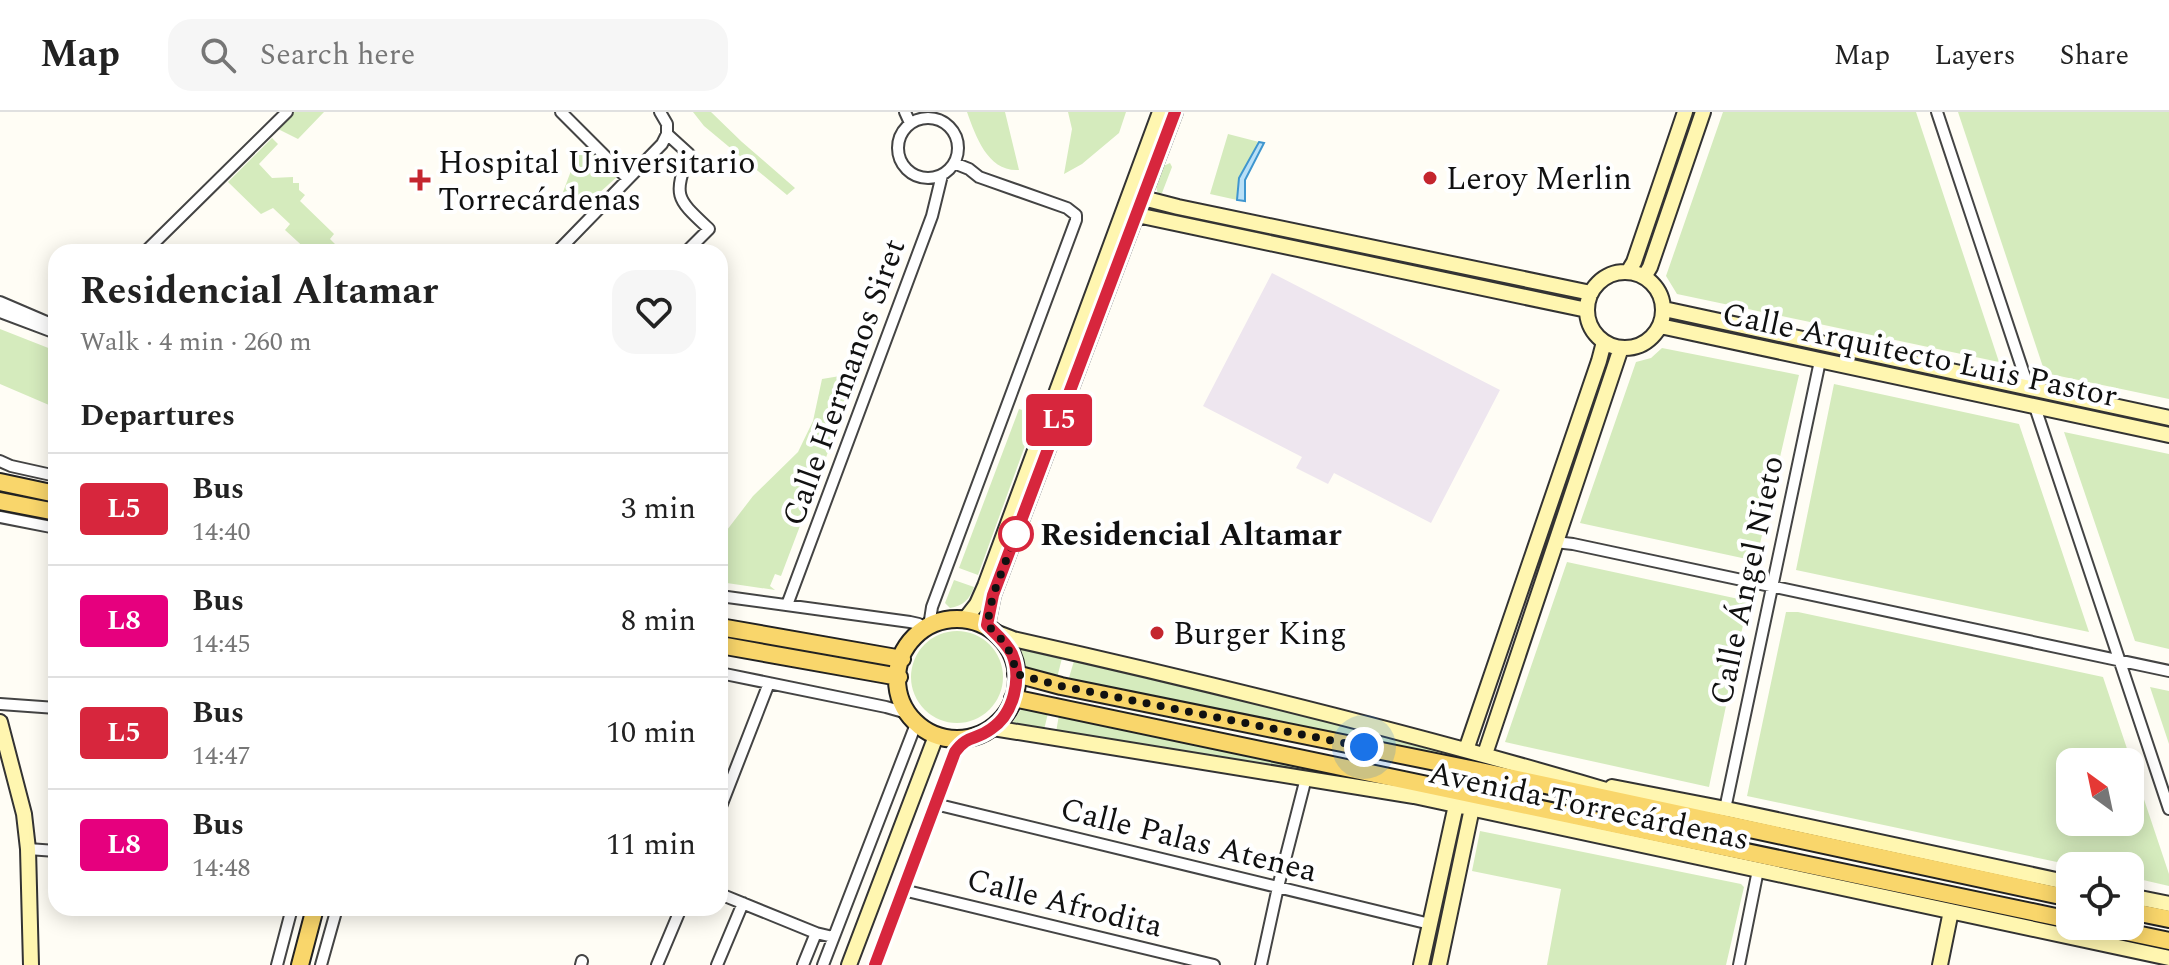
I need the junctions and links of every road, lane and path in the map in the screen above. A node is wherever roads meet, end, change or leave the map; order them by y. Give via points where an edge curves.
1 (287, 112) edge
2 (561, 112) edge
3 (660, 112) edge
4 (905, 112) edge
5 (1160, 112) edge
6 (1175, 112) edge
7 (1685, 112) edge
8 (1703, 112) edge
9 (1937, 112) edge
10 (948, 117) edge
11 (910, 123) junction
12 (667, 134) junction
13 (954, 163) junction
14 (942, 175) junction
15 (627, 178) junction
16 (1143, 198) junction
17 (1137, 215) junction
18 (153, 244) edge
19 (565, 244) edge
20 (694, 244) edge
21 (1628, 272) junction
22 (1644, 277) junction
23 (1591, 293) junction
24 (0, 302) edge
25 (1664, 309) junction
26 (1587, 310) junction
27 (0, 312) edge
28 (48, 323) edge
29 (1660, 326) junction
30 (48, 330) edge
31 (1604, 342) junction
32 (1621, 348) junction
33 (1820, 361) junction
34 (2029, 389) junction
35 (2035, 407) junction
36 (2169, 418) edge
37 (2169, 435) edge
38 (0, 461) edge
39 (48, 474) edge
40 (0, 482) edge
41 (48, 492) edge
42 (0, 501) edge
43 (48, 510) edge
44 (0, 517) edge
45 (48, 526) edge
46 (1555, 542) junction
47 (1771, 586) junction
48 (728, 597) edge
49 (787, 605) junction
50 (966, 618) junction
51 (728, 628) edge
52 (926, 628) junction
53 (991, 629) junction
54 (728, 646) edge
55 (902, 659) junction
56 (2118, 659) junction
57 (2169, 671) edge
58 (1016, 674) junction
59 (728, 675) edge
60 (899, 677) junction
61 (769, 683) junction
62 (1013, 698) junction
63 (0, 704) edge
64 (48, 707) edge
65 (912, 718) junction
66 (0, 722) edge
67 (993, 728) junction
68 (936, 736) junction
69 (963, 741) junction
70 (1466, 750) junction
71 (1485, 754) junction
72 (1306, 778) junction
73 (1580, 782) junction
74 (728, 786) edge
75 (935, 804) junction
76 (1456, 805) junction
77 (1472, 808) junction
78 (1725, 809) junction
79 (2169, 809) edge
80 (1707, 820) junction
81 (1449, 834) junction
82 (1466, 837) junction
83 (28, 849) junction
84 (48, 850) edge
85 (1758, 870) junction
86 (2056, 880) edge
87 (1278, 887) junction
88 (903, 890) junction
89 (2056, 895) edge
90 (728, 897) edge
91 (2144, 899) edge
92 (743, 903) junction
93 (2169, 904) edge
94 (1951, 911) junction
95 (2144, 914) edge
96 (290, 916) edge
97 (313, 916) edge
98 (335, 916) edge
99 (678, 916) edge
100 (2056, 917) edge
101 (2169, 919) edge
102 (1430, 924) junction
103 (816, 933) junction
104 (2144, 936) edge
105 (833, 937) junction
106 (2169, 941) edge
107 (2169, 958) edge
108 (31, 965) edge
109 (277, 965) edge
110 (300, 965) edge
111 (321, 965) edge
112 (657, 965) edge
113 (717, 965) edge
114 (803, 965) edge
115 (823, 965) edge
116 (849, 965) edge
117 (875, 965) edge
118 (1214, 965) edge
119 (1261, 965) edge
120 (1421, 965) edge
121 (1439, 965) edge
122 (1739, 965) edge
123 (1940, 965) edge

1 - 18 street
2 - 15 street
3 - 12 street
4 - 11 street
5 - 50 street via 985,586
6 - 16 street
7 - 21 street
8 - 22 street
9 - 34 street
10 - 11 street
10 - 13 street via 958,141
11 - 14 street via 898,143 903,165 924,178
12 - 15 street
12 - 20 street via 689,154 678,188 680,199 709,229
13 - 14 street
13 - 52 street via 1076,215
14 - 49 street, Calle Hermanos Siret via 932,216
15 - 19 street
16 - 17 street
16 - 23 street
17 - 26 street
17 - 53 street via 993,595
21 - 22 street
21 - 23 street via 1606,277
22 - 25 street via 1661,296
23 - 26 street
24 - 28 street
25 - 29 street
25 - 34 street, Calle Arquitecto Luis Pastor
26 - 31 street via 1589,323
27 - 30 street
29 - 32 street via 1644,343
29 - 33 street, Calle Arquitecto Luis Pastor
31 - 32 street
31 - 70 street
32 - 46 street
33 - 35 street, Calle Arquitecto Luis Pastor
33 - 47 street, Calle Ángel Nieto
34 - 36 street, Calle Arquitecto Luis Pastor
35 - 37 street, Calle Arquitecto Luis Pastor
35 - 56 street
38 - 39 street
40 - 41 main road
42 - 43 main road
44 - 45 street
46 - 47 street
46 - 71 street
47 - 56 street
47 - 78 street, Calle Ángel Nieto
48 - 49 street
49 - 52 street
50 - 52 main road
50 - 53 main road
51 - 55 main road
52 - 55 main road
53 - 58 main road via 1011,653
53 - 70 street, Avenida Torrecárdenas via 1013,639
54 - 60 main road
55 - 60 main road
56 - 57 street
56 - 79 street
58 - 62 main road
58 - 80 main road, Avenida Torrecárdenas
59 - 61 street
60 - 65 main road
61 - 65 street via 886,707
61 - 74 street
62 - 67 main road
62 - 100 main road, Avenida Torrecárdenas
63 - 64 street
65 - 68 main road
65 - 105 street
66 - 83 street
67 - 69 main road
67 - 72 street, Avenida Torrecárdenas
68 - 69 main road
68 - 116 street
69 - 75 street
70 - 71 street, Avenida Torrecárdenas
71 - 73 street, Avenida Torrecárdenas
72 - 76 street, Avenida Torrecárdenas
72 - 87 street
73 - 78 street, Avenida Torrecárdenas
73 - 80 street, Avenida Torrecárdenas
75 - 87 street, Calle Palas Atenea
75 - 88 street
76 - 77 street, Avenida Torrecárdenas
76 - 81 street
77 - 82 street
77 - 85 street, Avenida Torrecárdenas
78 - 86 street, Avenida Torrecárdenas
80 - 89 main road, Avenida Torrecárdenas
81 - 82 street
81 - 102 street
82 - 121 street
83 - 84 street
83 - 108 street
85 - 94 street, Avenida Torrecárdenas
85 - 122 street
87 - 102 street, Calle Palas Atenea
87 - 119 street
88 - 117 street
88 - 118 street, Calle Afrodita
90 - 92 street
91 - 93 street
92 - 103 street
92 - 113 street
94 - 107 street, Avenida Torrecárdenas
94 - 123 street
95 - 101 main road
96 - 109 street
97 - 110 main road
98 - 111 street
99 - 112 street
102 - 120 street
103 - 105 street
103 - 114 street
104 - 106 main road
105 - 115 street

